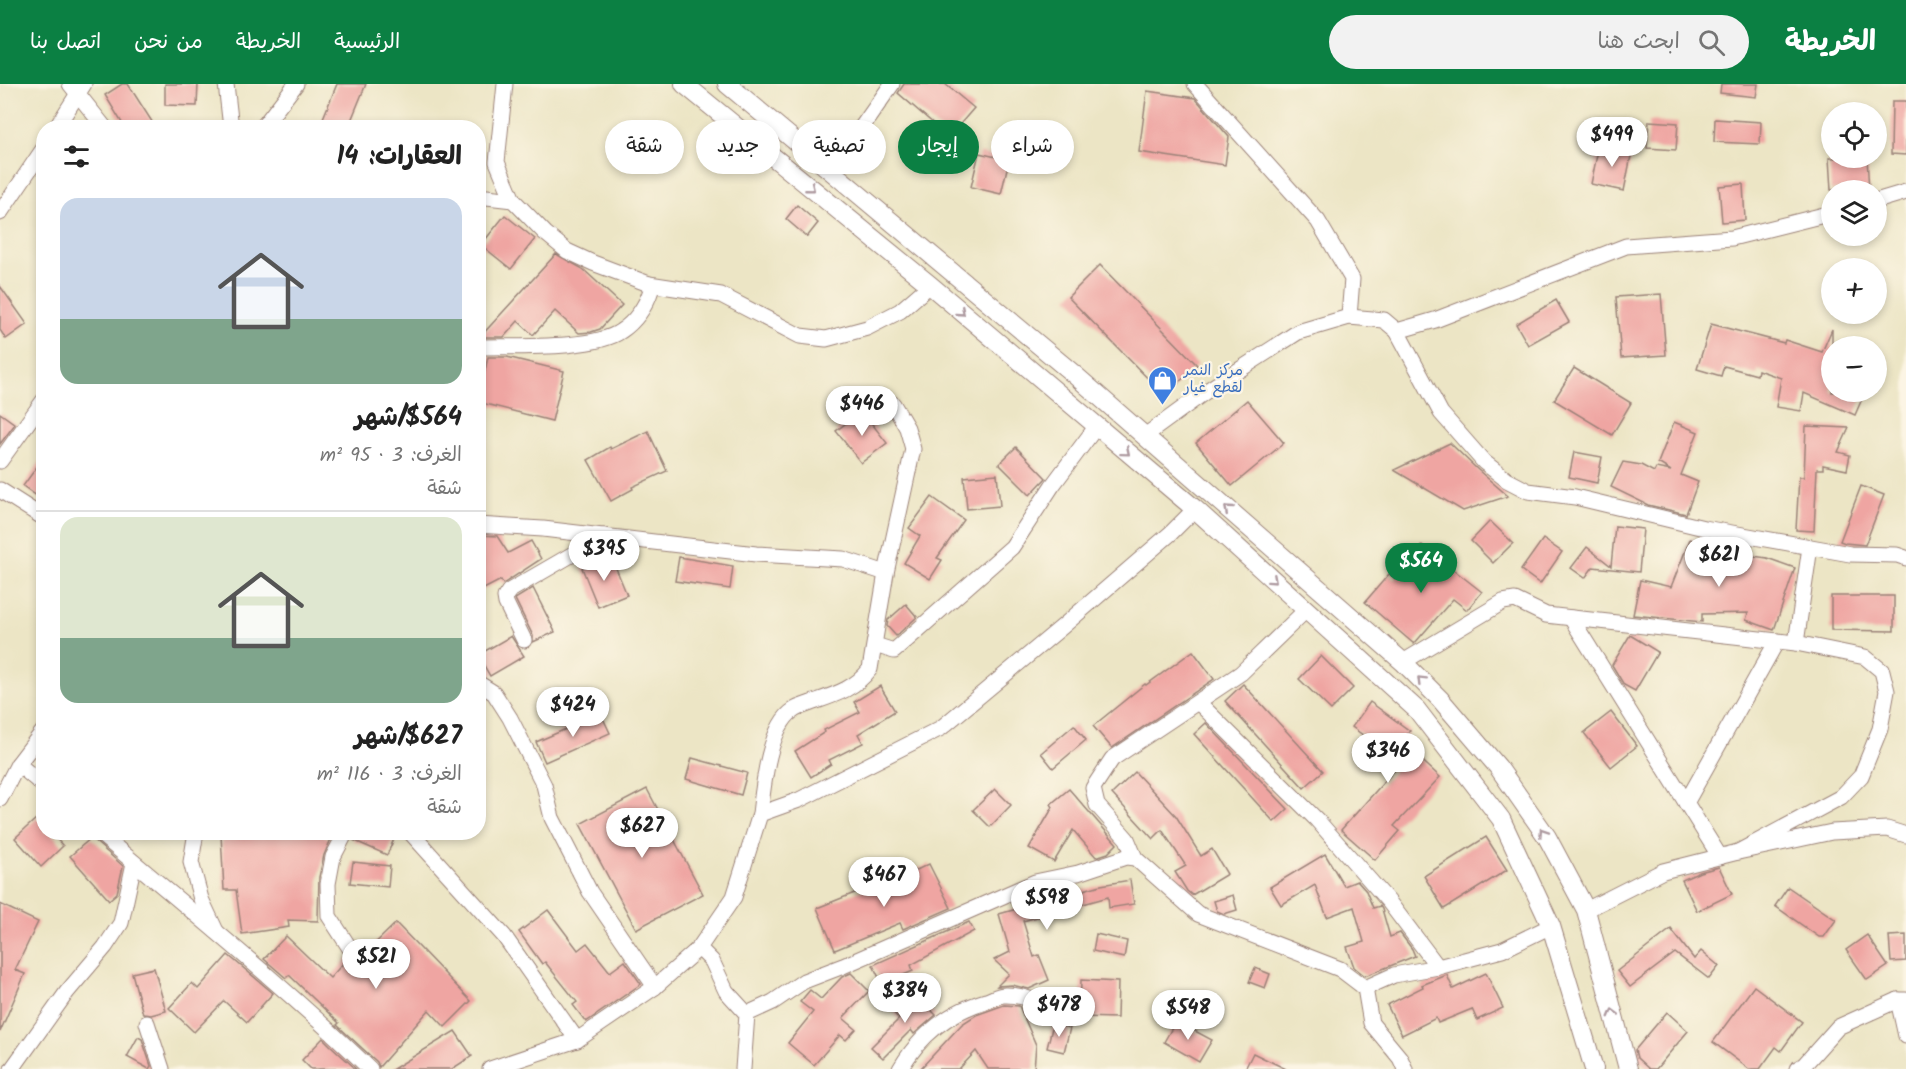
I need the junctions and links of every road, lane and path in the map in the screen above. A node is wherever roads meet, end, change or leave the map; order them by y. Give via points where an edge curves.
1 (226, 84) edge
2 (297, 84) edge
3 (505, 84) edge
4 (684, 84) edge
5 (727, 84) edge
6 (892, 84) edge
7 (1195, 84) edge
8 (78, 87) edge
9 (60, 120) edge
10 (100, 120) edge
11 (230, 120) edge
12 (268, 120) edge
13 (867, 120) edge
14 (792, 138) edge
15 (36, 159) edge
16 (835, 174) edge
17 (1906, 192) edge
18 (486, 197) edge
19 (1887, 198) edge
20 (513, 200) junction
21 (0, 213) edge
22 (1821, 216) edge
23 (649, 285) junction
24 (930, 285) junction
25 (1349, 316) junction
26 (1397, 331) junction
27 (486, 347) edge
28 (1076, 376) junction
29 (1059, 396) junction
30 (893, 404) dead end
31 (36, 411) edge
32 (1096, 427) junction
33 (1146, 435) junction
34 (0, 461) edge
35 (0, 490) edge
36 (1195, 509) junction
37 (36, 513) edge
38 (486, 525) edge
39 (604, 536) junction
40 (1810, 547) junction
41 (1906, 558) edge
42 (886, 573) junction
43 (1306, 610) junction
44 (1571, 618) junction
45 (524, 640) dead end
46 (1777, 640) junction
47 (1796, 643) junction
48 (875, 645) junction
49 (1403, 662) junction
50 (486, 688) edge
51 (1198, 702) junction
52 (36, 740) edge
53 (18, 764) junction
54 (36, 779) edge
55 (0, 799) edge
56 (1686, 803) junction
57 (760, 814) junction
58 (1906, 835) edge
59 (107, 840) edge
60 (195, 840) edge
61 (342, 840) edge
62 (418, 840) edge
63 (1738, 852) junction
64 (1720, 857) junction
65 (1135, 858) junction
66 (134, 863) junction
67 (1586, 910) junction
68 (1551, 926) junction
69 (217, 934) junction
70 (699, 948) junction
71 (351, 950) dead end
72 (1437, 967) junction
73 (655, 987) junction
74 (1365, 988) junction
75 (1902, 1000) edge
76 (747, 1014) junction
77 (1062, 1014) dead end
78 (147, 1023) dead end
79 (1906, 1036) edge
80 (578, 1040) junction
81 (12, 1069) edge
82 (162, 1069) edge
83 (370, 1069) edge
84 (490, 1069) edge
85 (743, 1069) edge
86 (900, 1069) edge
87 (1405, 1069) edge
88 (1594, 1069) edge
89 (1628, 1069) edge
90 (1797, 1069) edge

1 - 11 street
2 - 12 street
3 - 20 street via 497,162
4 -> 24 street
5 - 14 street
6 - 13 street
7 - 25 street via 1318,220 1352,279
8 - 9 street
8 - 10 street
15 - 21 street
16 - 28 street
17 - 19 street
18 - 20 street
20 - 23 street via 567,251
22 - 26 street via 1732,238 1626,246
23 - 24 street via 721,295 800,336 826,339 867,327 900,311
23 - 27 street via 649,297 640,313 620,332 584,344
24 -> 29 street
25 - 26 street via 1384,320
25 - 33 street via 1298,332
26 - 40 street via 1441,413 1484,462 1528,491 1575,497 1704,528
28 - 29 street
28 - 33 street
29 - 32 street
30 - 42 street via 907,428 913,449
31 - 34 street
32 -> 36 street
32 - 48 street via 1012,547 894,651
49 -> 33 street
35 - 37 street
36 -> 43 street
36 - 57 street via 941,728 799,800
38 - 39 street
39 - 42 street via 756,554 843,559
39 - 45 street via 509,591 506,603
40 - 41 street
40 - 47 street
42 - 48 street
43 - 51 street via 1241,673
43 - 68 street via 1417,710 1501,819
44 - 46 street
44 - 49 street via 1546,615 1515,600 1503,602
44 - 56 street
46 - 47 street
46 - 56 street
47 - 63 street via 1865,657 1882,671 1887,690 1880,729 1861,776 1841,797
48 - 57 street via 870,669 861,681 844,692 794,710 778,727 764,775
67 -> 49 street via 1547,837 1498,767
50 - 73 street via 494,693 510,718 544,785 552,818 590,892
51 - 65 street via 1112,759 1093,788 1097,805 1127,839
51 - 72 street via 1317,820 1389,902
52 - 53 street
53 - 54 street
53 - 55 street
56 - 64 street
57 - 70 street via 734,897
58 - 63 street via 1887,829 1832,832
59 - 66 street
60 - 69 street via 191,862 201,899
61 - 71 street via 333,857 328,884 329,916
62 - 80 street via 504,936
63 - 64 street
64 - 67 street via 1663,871
65 - 74 street via 1198,914 1340,969
65 - 76 street via 1126,857 1035,882 804,981
66 - 69 street
66 - 81 street via 121,923
89 -> 67 street
68 - 72 street via 1502,950
68 - 88 street
69 - 83 street via 312,1013
70 - 73 street
70 - 76 street via 712,961 726,991
72 - 74 street via 1394,975
73 - 80 street
74 - 87 street via 1371,1023
75 - 79 street
75 - 90 street via 1838,1027
76 - 85 street
77 - 86 street via 1033,999 1003,995 965,1007 931,1030
78 - 82 street
80 - 84 street

